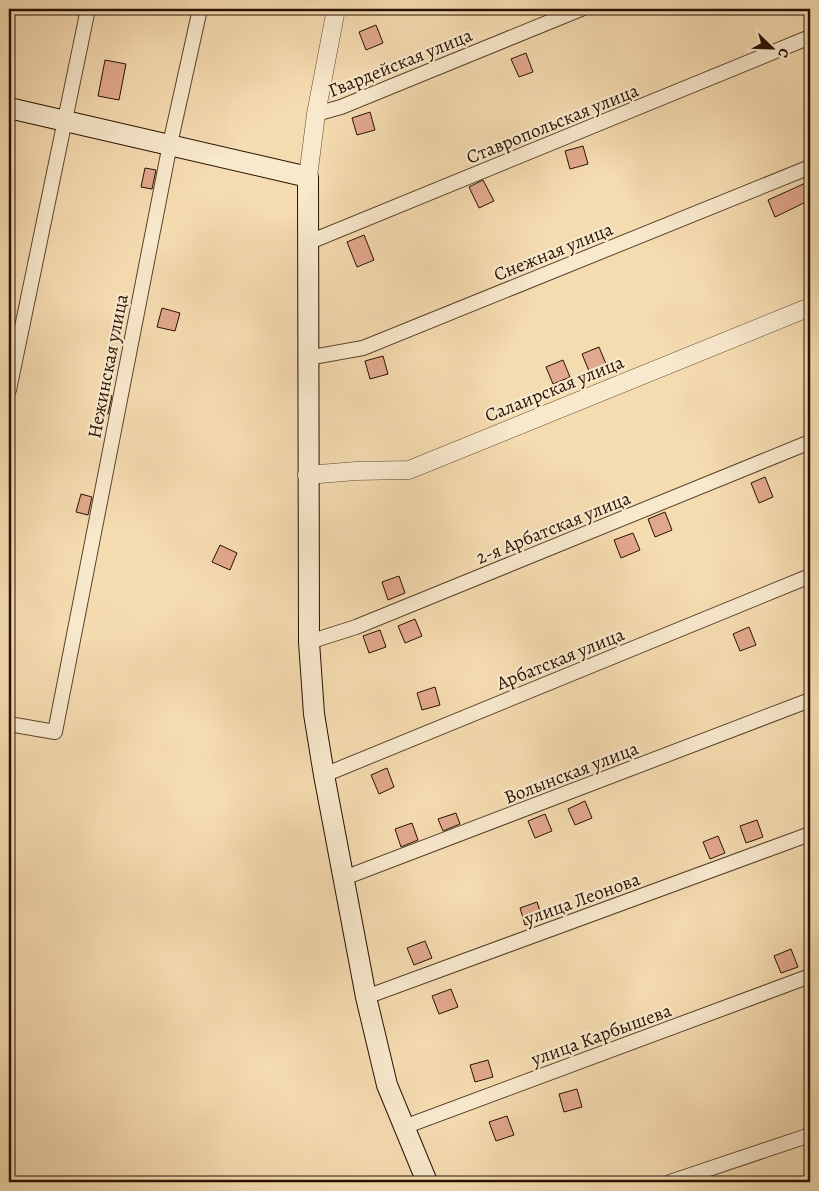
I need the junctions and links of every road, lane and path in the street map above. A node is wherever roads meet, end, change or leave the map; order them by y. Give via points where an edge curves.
1 (88, 9) edge
2 (200, 9) edge
3 (337, 9) edge
4 (581, 9) edge
5 (810, 37) edge
6 (9, 108) edge
7 (316, 114) junction
8 (65, 120) junction
9 (170, 144) junction
10 (810, 167) edge
11 (308, 176) junction
12 (308, 243) junction
13 (810, 307) edge
14 (307, 358) junction
15 (9, 390) edge
16 (810, 442) edge
17 (307, 475) junction
18 (810, 576) edge
19 (309, 642) junction
20 (810, 700) edge
21 (9, 724) edge
22 (324, 775) junction
23 (810, 834) edge
24 (344, 878) junction
25 (810, 976) edge
26 (366, 997) junction
27 (404, 1127) junction
28 (810, 1135) edge
29 (427, 1182) edge
30 (670, 1182) edge

1 - 8 street
2 - 9 street, Нежинская улица
3 - 7 street
4 - 7 street, Гвардейская улица via 341,107
5 - 12 street, Ставропольская улица
6 - 8 main road
7 - 11 street
8 - 9 main road
8 - 15 street
9 - 11 main road
9 - 21 street, Нежинская улица via 55,732
10 - 14 street, Снежная улица via 362,348
11 - 12 main road
12 - 14 main road
13 - 17 street, Салаирская улица via 409,470 356,470
14 - 17 main road
16 - 19 street, 2-я Арбатская улица via 356,627
17 - 19 main road
18 - 22 street, Арбатская улица
19 - 22 main road via 314,714
20 - 24 street, Волынская улица
22 - 24 main road
23 - 26 street, улица Леонова
24 - 26 main road
25 - 27 street, улица Карбышева
26 - 27 main road via 387,1085
27 - 29 main road
28 - 30 street

